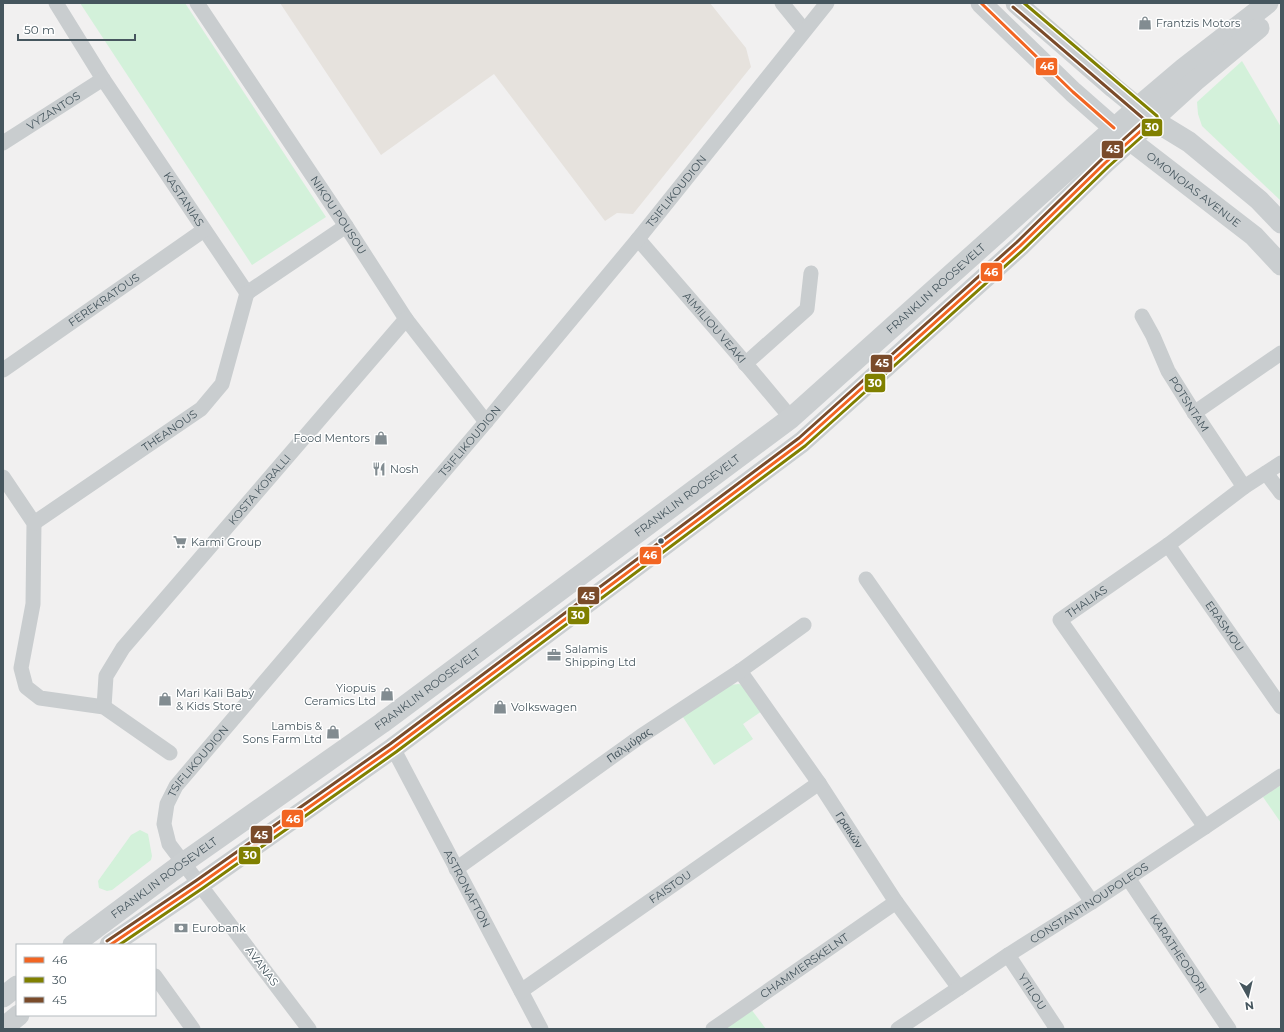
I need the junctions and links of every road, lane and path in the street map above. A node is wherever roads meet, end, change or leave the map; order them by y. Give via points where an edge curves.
1 (56, 3) edge
2 (197, 3) edge
3 (782, 3) edge
4 (827, 3) edge
5 (981, 3) edge
6 (1016, 3) edge
7 (1268, 3) edge
8 (1281, 9) edge
9 (804, 30) junction
10 (103, 78) junction
11 (1146, 114) junction
12 (1122, 135) junction
13 (3, 143) edge
14 (1281, 223) edge
15 (346, 226) junction
16 (204, 230) junction
17 (638, 239) junction
18 (1281, 265) edge
19 (811, 273) dead end
20 (246, 293) junction
21 (1142, 316) dead end
22 (406, 319) junction
23 (1281, 353) edge
24 (745, 364) junction
25 (3, 370) edge
26 (1194, 413) junction
27 (791, 418) junction
28 (486, 422) junction
29 (1281, 463) edge
30 (1266, 473) junction
31 (3, 477) edge
32 (1244, 487) junction
33 (1281, 493) edge
34 (34, 523) junction
35 (1168, 545) junction
36 (866, 579) dead end
37 (804, 625) dead end
38 (740, 671) junction
39 (104, 707) junction
40 (1281, 707) edge
41 (393, 748) junction
42 (170, 754) dead end
43 (1281, 776) edge
44 (819, 783) junction
45 (1205, 828) junction
46 (183, 863) junction
47 (456, 869) junction
48 (1128, 878) junction
49 (200, 884) junction
50 (896, 902) junction
51 (1092, 902) junction
52 (123, 941) edge
53 (74, 944) edge
54 (1008, 955) junction
55 (156, 977) edge
56 (16, 987) edge
57 (959, 988) junction
58 (521, 991) junction
59 (3, 997) edge
60 (18, 1016) edge
61 (3, 1028) edge
62 (193, 1029) edge
63 (309, 1029) edge
64 (541, 1029) edge
65 (713, 1029) edge
66 (898, 1029) edge
67 (1057, 1029) edge
68 (1230, 1029) edge

1 - 10 street, KASTANIAS
2 - 15 street, NIKOU POUSOU
3 - 9 street
4 - 9 street, TSIFLIKOUDION
5 - 12 main road, OMONOIAS AVENUE via 1073,92
6 - 11 main road
7 - 11 main road, FRANKLIN ROOSEVELT via 1184,68
8 - 11 main road, FRANKLIN ROOSEVELT via 1203,74
9 - 17 street, TSIFLIKOUDION
10 - 13 street, VYZANTOS
10 - 16 street, KASTANIAS
11 - 12 main road, FRANKLIN ROOSEVELT
11 - 14 main road via 1189,142 1259,200
12 - 18 main road, OMONOIAS AVENUE via 1254,236
12 - 27 main road, FRANKLIN ROOSEVELT
12 - 41 main road, FRANKLIN ROOSEVELT via 1020,246 802,442
15 - 20 street
15 - 22 street, NIKOU POUSOU
16 - 20 street, KASTANIAS
16 - 25 street, FEREKRATOUS
17 - 24 street, AIMILIOU VEAKI
17 - 28 street, TSIFLIKOUDION
19 - 24 street via 807,309
20 - 34 street, THEANOUS via 222,384 201,409
21 - 26 street, POTSNTAM via 1168,371
22 - 28 street, NIKOU POUSOU
22 - 39 street, KOSTA KORALLI via 123,648 106,676
23 - 26 street
24 - 27 street, AIMILIOU VEAKI
26 - 32 street, POTSNTAM
27 - 46 main road, FRANKLIN ROOSEVELT via 382,723
28 - 46 street, TSIFLIKOUDION via 176,786 167,804 164,824 169,844
29 - 30 street, THALIAS
30 - 32 street, THALIAS
30 - 33 street
31 - 34 street
32 - 35 street, THALIAS
34 - 39 street via 33,604 21,668 26,687 40,698
35 - 40 street, ERASMOU
35 - 45 street, THALIAS via 1060,620
36 - 51 street
37 - 38 street, Παλμύρας
38 - 44 street, Γραικών
38 - 47 street, Παλμύρας via 641,736
39 - 42 street
41 - 47 street, ASTRONAFTON
41 - 49 main road, FRANKLIN ROOSEVELT
43 - 45 street, CONSTANTINOUPOLEOS
44 - 50 street, Γραικών
44 - 58 street, FAISTOU
45 - 48 street, CONSTANTINOUPOLEOS
46 - 49 street, TSIFLIKOUDION
46 - 53 main road, FRANKLIN ROOSEVELT
47 - 58 street, ASTRONAFTON
48 - 51 street, CONSTANTINOUPOLEOS
48 - 68 street, KARATHEODORI
49 - 52 main road, FRANKLIN ROOSEVELT
49 - 63 street, AVANAS
50 - 57 street, Γραικών
50 - 65 street, CHAMMERSKELNT
51 - 54 street, CONSTANTINOUPOLEOS
54 - 57 street, CONSTANTINOUPOLEOS
54 - 67 street, YTILOU
55 - 62 street
56 - 59 main road
57 - 66 street, CONSTANTINOUPOLEOS
58 - 64 street, ASTRONAFTON
60 - 61 main road

